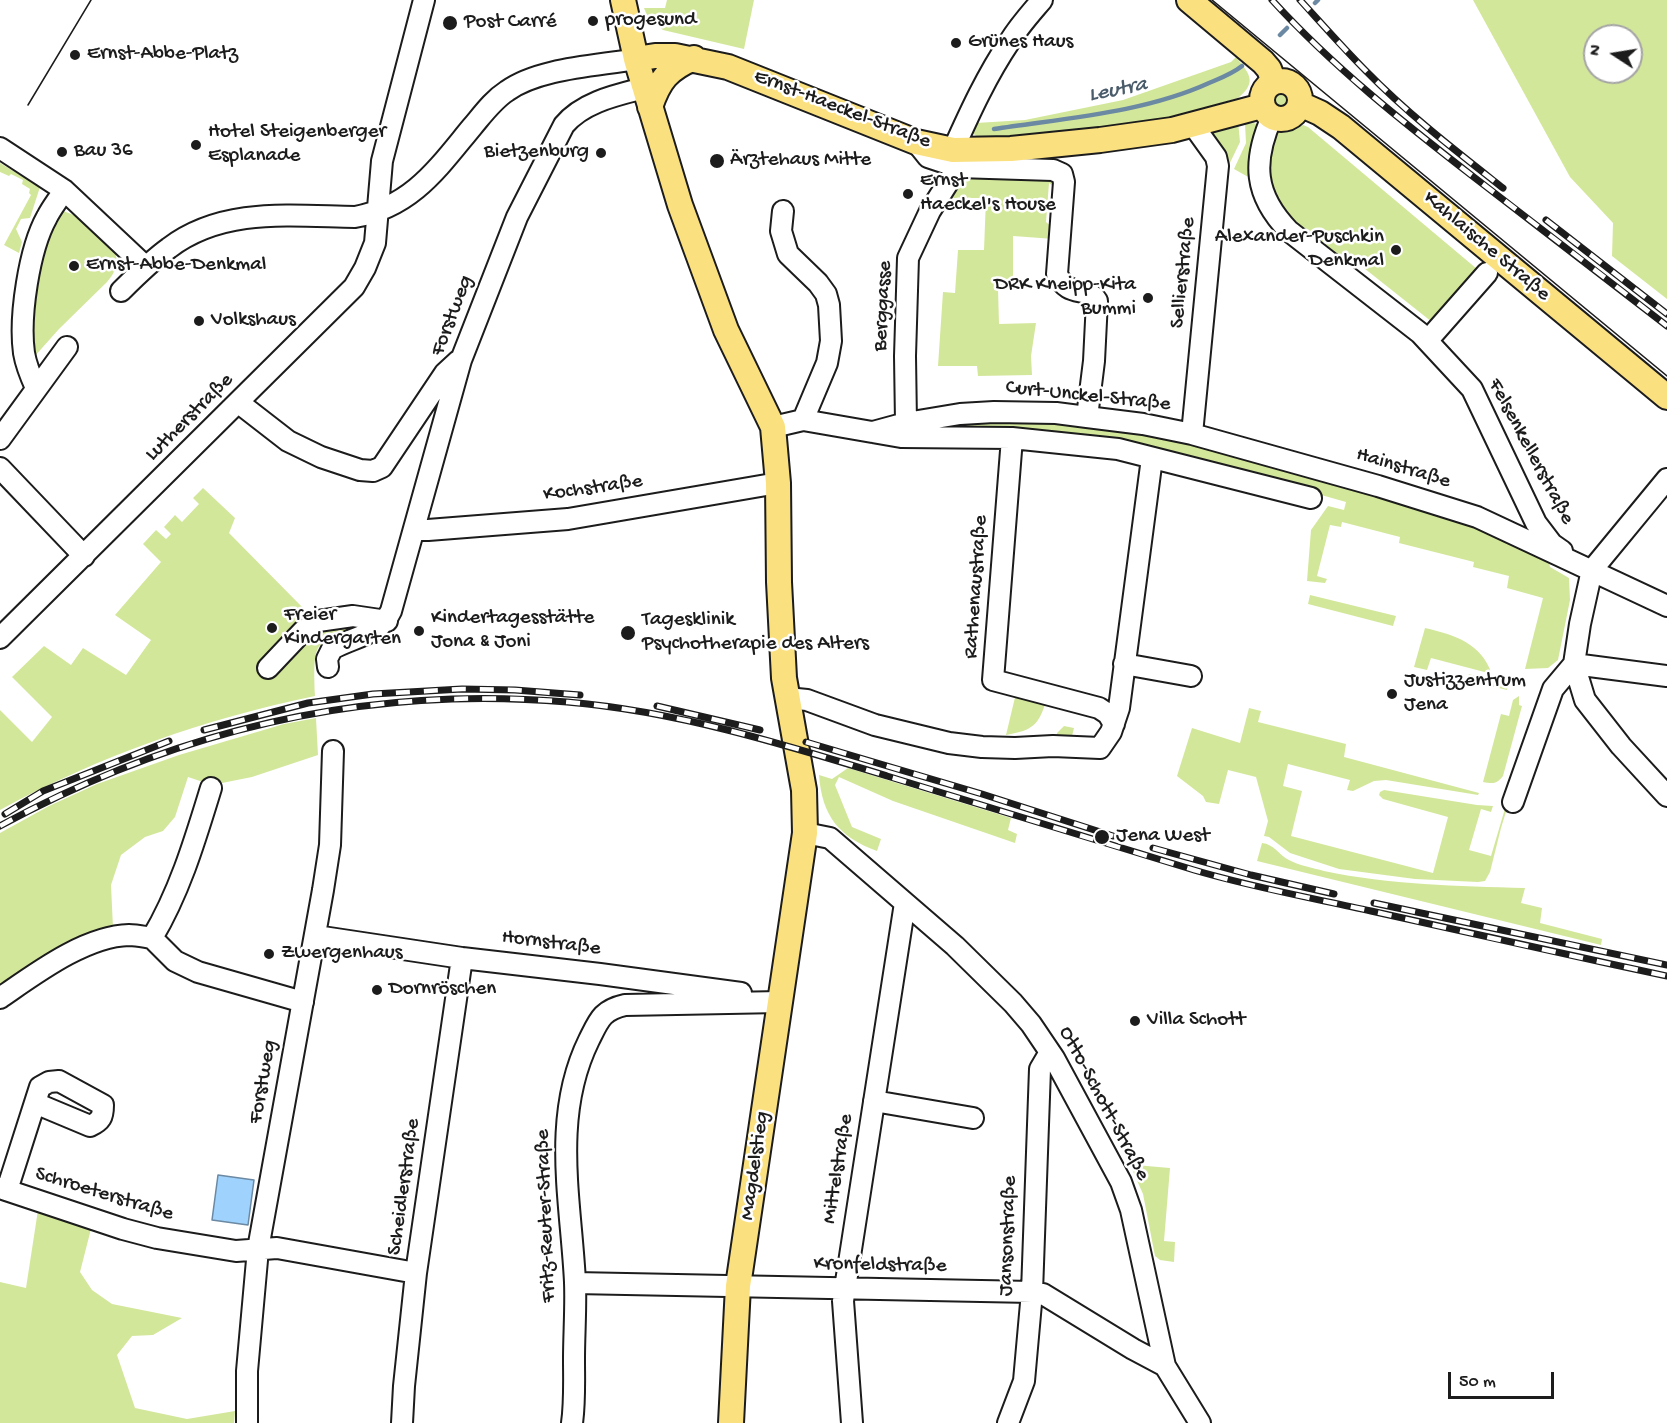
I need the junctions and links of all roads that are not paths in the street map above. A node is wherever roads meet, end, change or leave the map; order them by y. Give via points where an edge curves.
1 (424, 0) edge
2 (624, 0) edge
3 (1042, 0) edge
4 (1190, 0) edge
5 (694, 58) junction
6 (636, 59) junction
7 (1274, 81) junction
8 (647, 98) junction
9 (1300, 104) junction
10 (1267, 112) junction
11 (1193, 125) junction
12 (0, 148) edge
13 (955, 158) junction
14 (64, 190) junction
15 (379, 211) junction
16 (783, 211) dead end
17 (146, 267) junction
18 (1487, 273) dead end
19 (121, 291) dead end
20 (1428, 340) junction
21 (67, 347) dead end
22 (460, 360) junction
23 (36, 388) junction
24 (1667, 397) edge
25 (239, 404) junction
26 (1087, 417) junction
27 (803, 420) junction
28 (906, 423) junction
29 (773, 427) junction
30 (873, 432) junction
31 (1192, 434) junction
32 (1012, 438) junction
33 (0, 439) edge
34 (1152, 458) junction
35 (0, 468) edge
36 (1667, 479) edge
37 (778, 483) junction
38 (1311, 498) dead end
39 (414, 530) junction
40 (84, 556) junction
41 (1592, 570) junction
42 (1667, 606) edge
43 (387, 621) junction
44 (0, 639) edge
45 (1124, 664) junction
46 (1574, 664) junction
47 (328, 667) dead end
48 (268, 668) dead end
49 (1191, 676) dead end
50 (1667, 676) edge
51 (787, 698) junction
52 (1114, 724) junction
53 (333, 751) dead end
54 (211, 788) dead end
55 (1667, 795) edge
56 (1513, 802) dead end
57 (805, 833) junction
58 (905, 903) junction
59 (316, 936) junction
60 (152, 938) junction
61 (462, 958) junction
62 (0, 998) edge
63 (303, 1002) junction
64 (780, 1002) junction
65 (1050, 1052) junction
66 (874, 1101) junction
67 (34, 1103) dead end
68 (973, 1118) dead end
69 (3, 1189) edge
70 (258, 1249) junction
71 (416, 1273) junction
72 (575, 1283) junction
73 (738, 1286) junction
74 (846, 1290) junction
75 (1032, 1292) junction
76 (1166, 1365) junction
77 (247, 1423) edge
78 (402, 1423) edge
79 (572, 1423) edge
80 (732, 1423) edge
81 (852, 1423) edge
82 (1008, 1423) edge
83 (1200, 1423) edge

1 - 15 street, Lutherstraße via 382,161
2 - 6 main road
3 - 13 street, Berggasse via 996,62 978,95
4 - 7 main road via 1263,62
5 - 6 main road, Ernst-Haeckel-Straße
5 - 8 main road via 667,74
5 - 13 main road, Ernst-Haeckel-Straße via 755,76
6 - 8 main road
6 - 15 street via 550,73 515,86 490,106 425,183
7 - 9 main road via 1292,84 1300,95
7 - 10 main road via 1263,92
8 - 22 street, Forstweg via 621,94 582,109 564,124 517,217
8 - 29 main road via 680,205 726,330
9 - 10 main road via 1287,118
9 - 24 main road, Kahlaische Straße via 1341,127
10 - 11 main road, Ernst-Haeckel-Straße
10 - 20 street, Felsenkellerstraße via 1259,167 1262,192 1273,214 1289,231
11 - 13 main road, Ernst-Haeckel-Straße
11 - 31 street, Sellierstraße via 1218,166
12 - 14 street
13 - 26 street via 1053,170 1063,178 1057,274 1069,289 1092,294 1097,301
13 - 28 street, Berggasse via 908,258
14 - 17 street
14 - 23 street via 46,218 36,245 26,294 24,352
15 - 17 street via 355,217 279,215 226,221 182,239
15 - 25 street, Lutherstraße via 375,243 354,287
16 - 27 street via 781,231 788,255 818,283 830,305 827,363
17 - 19 street
18 - 20 street
20 - 41 street, Felsenkellerstraße via 1472,389 1536,523 1552,544
21 - 23 street
22 - 25 street via 445,373 382,466 373,471 321,457 288,441
22 - 39 street, Forstweg
23 - 33 street
25 - 40 street, Lutherstraße
26 - 28 street, Curt-Unckel-Straße via 994,412
26 - 31 street, Curt-Unckel-Straße
27 - 29 street
27 - 30 street
28 - 30 street, Curt-Unckel-Straße
29 - 37 main road, Magdelstieg
30 - 32 street via 902,437
31 - 41 street, Hainstraße via 1477,517
32 - 34 street via 1118,449
32 - 52 street, Rathenaustraße via 993,680 1099,708
34 - 38 street
34 - 45 street
35 - 40 street
36 - 41 street
37 - 39 street, Kochstraße via 568,519
37 - 51 main road, Magdelstieg via 779,582
39 - 43 street, Forstweg
40 - 44 street, Lutherstraße
41 - 42 street
41 - 46 street
43 - 47 street via 332,649 328,653
43 - 48 street via 353,616 318,621
45 - 49 street
45 - 52 street
46 - 50 street
46 - 55 street via 1585,700
46 - 56 street via 1552,689
51 - 52 street via 807,700 875,725 982,747 1100,748
51 - 57 main road, Magdelstieg via 804,790
53 - 59 street, Forstweg via 330,845
54 - 60 street via 170,909
57 - 58 street, Otto-Schott-Straße via 830,838
57 - 64 main road, Magdelstieg
58 - 65 street, Otto-Schott-Straße via 1012,1003
58 - 66 street, Mittelstraße
59 - 61 street, Hornstraße
59 - 63 street, Forstweg
60 - 62 street via 129,935 96,942 54,962
60 - 63 street via 175,961 198,972
61 - 64 street, Hornstraße via 612,975
61 - 71 street, Scheidlerstraße
63 - 70 street, Forstweg
64 - 72 street, Fritz-Reuter-Straße via 625,1005 610,1008 599,1019 578,1066 566,1130
64 - 73 main road, Magdelstieg
65 - 75 street, Jansonstraße via 1040,1069
65 - 76 street, Otto-Schott-Straße via 1121,1182 1131,1210
66 - 68 street, Mittelstraße
66 - 74 street, Mittelstraße
67 - 69 street, Schroeterstraße
69 - 70 street, Schroeterstraße via 157,1238 236,1251
70 - 71 street, Schroeterstraße via 277,1248
70 - 77 street, Forstweg via 247,1371
71 - 78 street, Scheidlerstraße
72 - 73 street, Kronfeldstraße
72 - 79 street, Fritz-Reuter-Straße
73 - 74 street, Kronfeldstraße
73 - 80 main road, Magdelstieg
74 - 75 street, Kronfeldstraße
74 - 81 street, Mittelstraße via 843,1301
75 - 76 street, Kronfeldstraße via 1043,1294
75 - 82 street, Jansonstraße via 1024,1382
76 - 83 street, Otto-Schott-Straße

